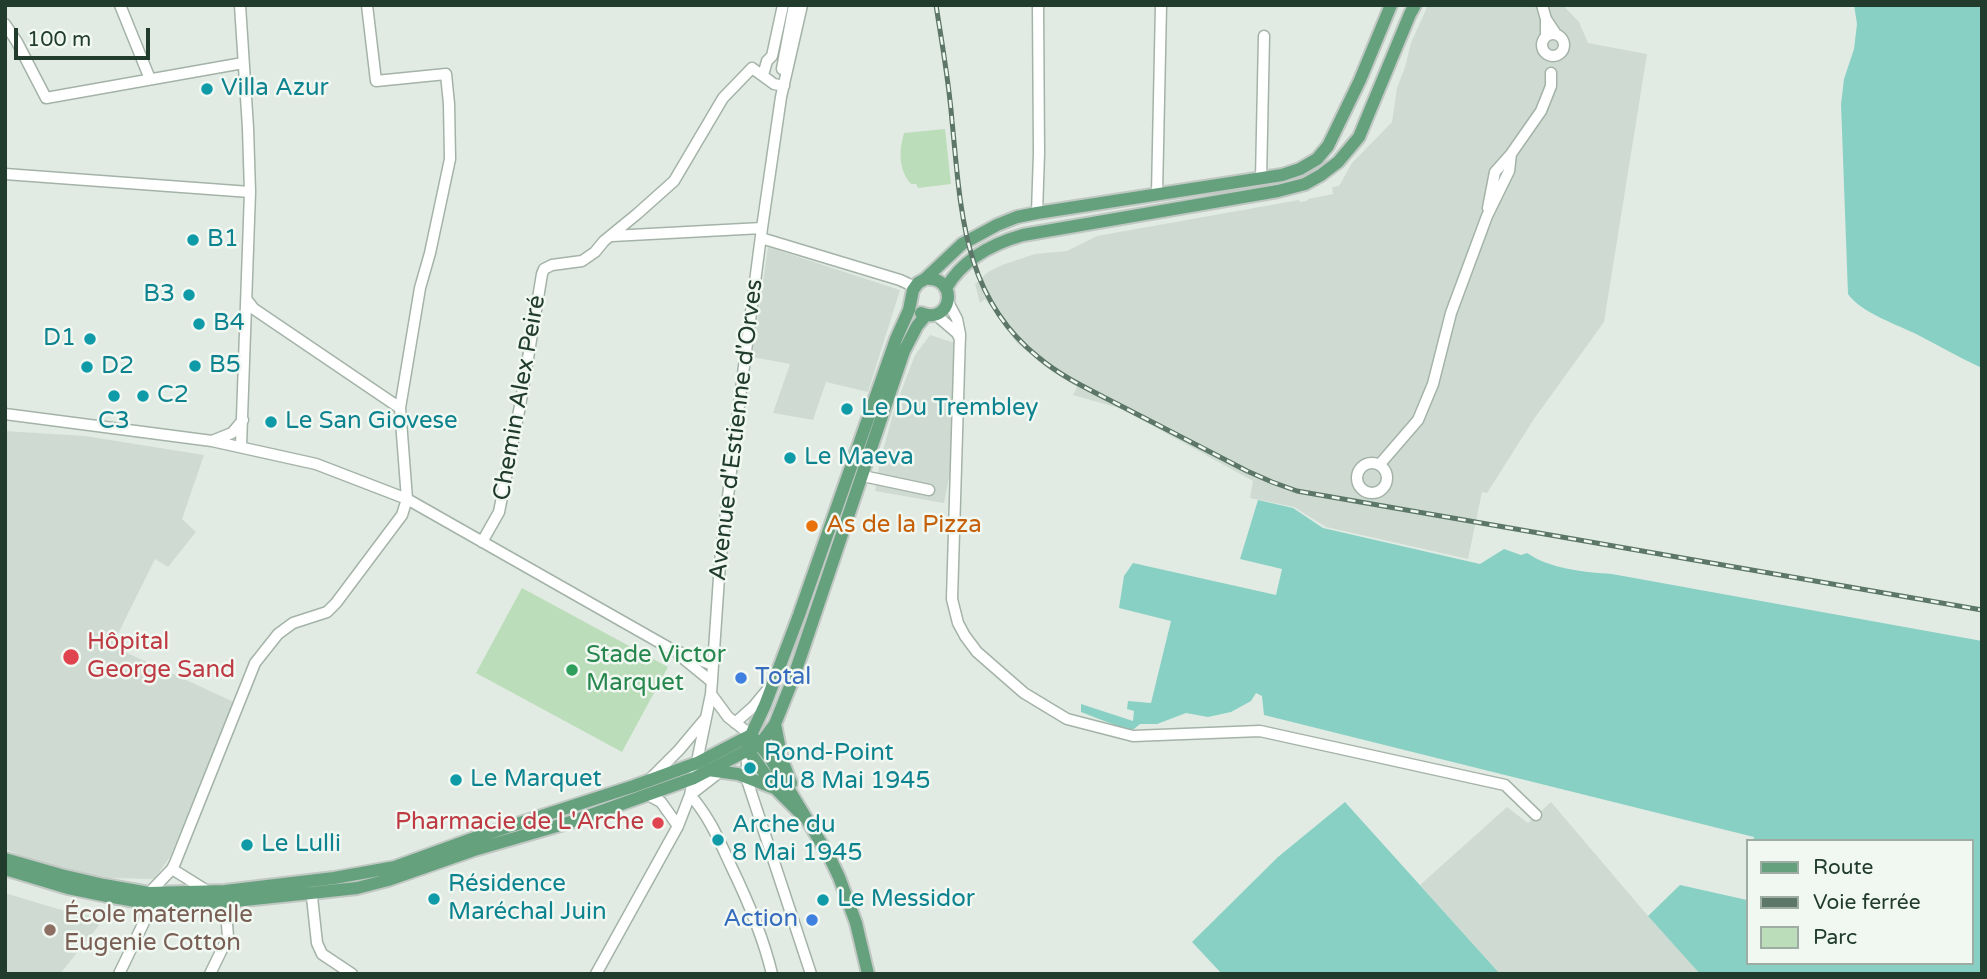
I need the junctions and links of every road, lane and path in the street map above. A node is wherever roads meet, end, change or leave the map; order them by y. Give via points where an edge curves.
1 (120, 5) edge
2 (240, 5) edge
3 (367, 5) edge
4 (783, 5) edge
5 (794, 5) edge
6 (802, 5) edge
7 (1038, 5) edge
8 (1161, 5) edge
9 (1391, 5) edge
10 (1415, 5) edge
11 (1542, 5) edge
12 (5, 24) edge
13 (1551, 35) junction
14 (1264, 36) dead end
15 (774, 46) junction
16 (1552, 55) junction
17 (243, 63) junction
18 (752, 68) junction
19 (763, 75) junction
20 (150, 79) junction
21 (782, 86) junction
22 (5, 174) edge
23 (1261, 179) junction
24 (250, 192) junction
25 (1157, 194) junction
26 (1037, 213) junction
27 (637, 214) junction
28 (762, 233) junction
29 (646, 234) junction
30 (611, 236) junction
31 (920, 283) junction
32 (946, 288) junction
33 (247, 300) junction
34 (912, 301) junction
35 (948, 302) junction
36 (931, 315) junction
37 (278, 324) junction
38 (247, 327) junction
39 (960, 339) junction
40 (400, 408) junction
41 (5, 414) edge
42 (243, 420) junction
43 (212, 441) junction
44 (241, 446) junction
45 (1380, 464) dead end
46 (863, 475) junction
47 (929, 490) dead end
48 (407, 499) junction
49 (482, 541) junction
50 (671, 649) junction
51 (713, 666) junction
52 (775, 680) junction
53 (712, 682) junction
54 (711, 694) junction
55 (706, 718) junction
56 (735, 723) junction
57 (775, 724) junction
58 (753, 743) junction
59 (697, 763) junction
60 (715, 771) junction
61 (746, 777) junction
62 (694, 778) junction
63 (647, 788) junction
64 (775, 788) junction
65 (690, 795) junction
66 (1536, 815) dead end
67 (803, 816) junction
68 (678, 827) junction
69 (5, 859) edge
70 (5, 869) edge
71 (172, 869) junction
72 (311, 887) junction
73 (209, 891) junction
74 (225, 897) junction
75 (148, 898) junction
76 (119, 974) edge
77 (210, 974) edge
78 (352, 974) edge
79 (596, 974) edge
80 (772, 974) edge
81 (811, 974) edge
82 (867, 974) edge

1 - 20 street
2 - 17 street
3 - 40 street via 376,81 446,74 449,104 447,179 420,288
4 - 15 street
5 - 21 street, Avenue d'Estienne d'Orves
6 - 21 street, Avenue d'Estienne d'Orves
7 - 26 street
8 - 25 street
9 - 23 main road via 1328,146 1300,169
10 - 32 main road via 1359,137 1321,175 1278,191 1002,241 972,258
11 - 13 street
12 - 20 street via 46,98
13 - 16 street via 1542,46
13 - 16 street via 1563,38 1565,45 1563,51
14 - 23 street
15 - 18 street, Chemin Alex Peiré
15 - 19 street
16 - 45 street via 1551,86 1541,111 1511,153 1508,171 1451,313 1433,384 1418,420
17 - 20 street
17 - 24 street
18 - 19 street
18 - 27 street, Chemin Alex Peiré via 723,98 674,181
19 - 21 street
21 - 28 street, Avenue d'Estienne d'Orves
22 - 24 street
23 - 25 main road
24 - 33 street
25 - 26 main road
26 - 31 main road via 1017,217 967,241
27 - 29 street
27 - 30 street, Chemin Alex Peiré
28 - 29 street
28 - 31 street
28 - 51 street, Avenue d'Estienne d'Orves via 722,550
29 - 30 street
30 - 49 street, Chemin Alex Peiré via 582,261 544,269 499,512
31 - 32 main road via 934,279
31 - 34 main road
32 - 35 main road
33 - 37 street
33 - 38 street
34 - 36 main road via 917,310
34 - 52 main road
35 - 36 main road via 942,312
35 - 39 street via 960,327
36 - 39 street via 950,325
36 - 46 main road via 916,326 904,351
37 - 38 street via 258,320
37 - 40 street
38 - 42 street
39 - 66 street via 953,607 977,652 1024,693 1067,719 1133,736 1260,731 1505,785
40 - 48 street
41 - 43 street
42 - 43 street via 232,433
42 - 44 street
43 - 44 street
44 - 48 street via 316,464
46 - 47 street
46 - 57 main road
48 - 49 street
48 - 71 street via 402,515 336,603 327,612 293,623 278,634 256,663
49 - 50 street
50 - 51 street
50 - 53 street
51 - 53 street, Avenue d'Estienne d'Orves
52 - 56 street
52 - 58 main road
53 - 54 street, Avenue d'Estienne d'Orves
54 - 55 street, Avenue d'Estienne d'Orves
54 - 56 street
55 - 59 street, Avenue d'Estienne d'Orves
55 - 63 street
56 - 58 street
57 - 58 main road
57 - 67 main road via 782,760
58 - 59 main road
58 - 60 main road
58 - 61 street
58 - 64 main road
58 - 67 main road
59 - 60 street
59 - 62 street, Avenue d'Estienne d'Orves
59 - 63 main road
60 - 61 main road
60 - 62 main road
60 - 65 street
61 - 64 main road
61 - 81 street
62 - 63 main road
62 - 65 street, Avenue d'Estienne d'Orves
63 - 68 street
63 - 72 main road via 483,835 395,867
64 - 67 main road
65 - 68 street, Avenue d'Estienne d'Orves
65 - 80 street via 716,832 757,920
67 - 82 main road via 839,877 856,923
68 - 79 street, Avenue d'Estienne d'Orves
69 - 75 main road
70 - 75 main road via 68,888
71 - 73 street
71 - 75 street
72 - 74 main road
72 - 78 street via 322,954
73 - 74 main road
73 - 75 main road
74 - 75 main road via 180,904
74 - 77 street via 228,937
75 - 76 street via 144,922

